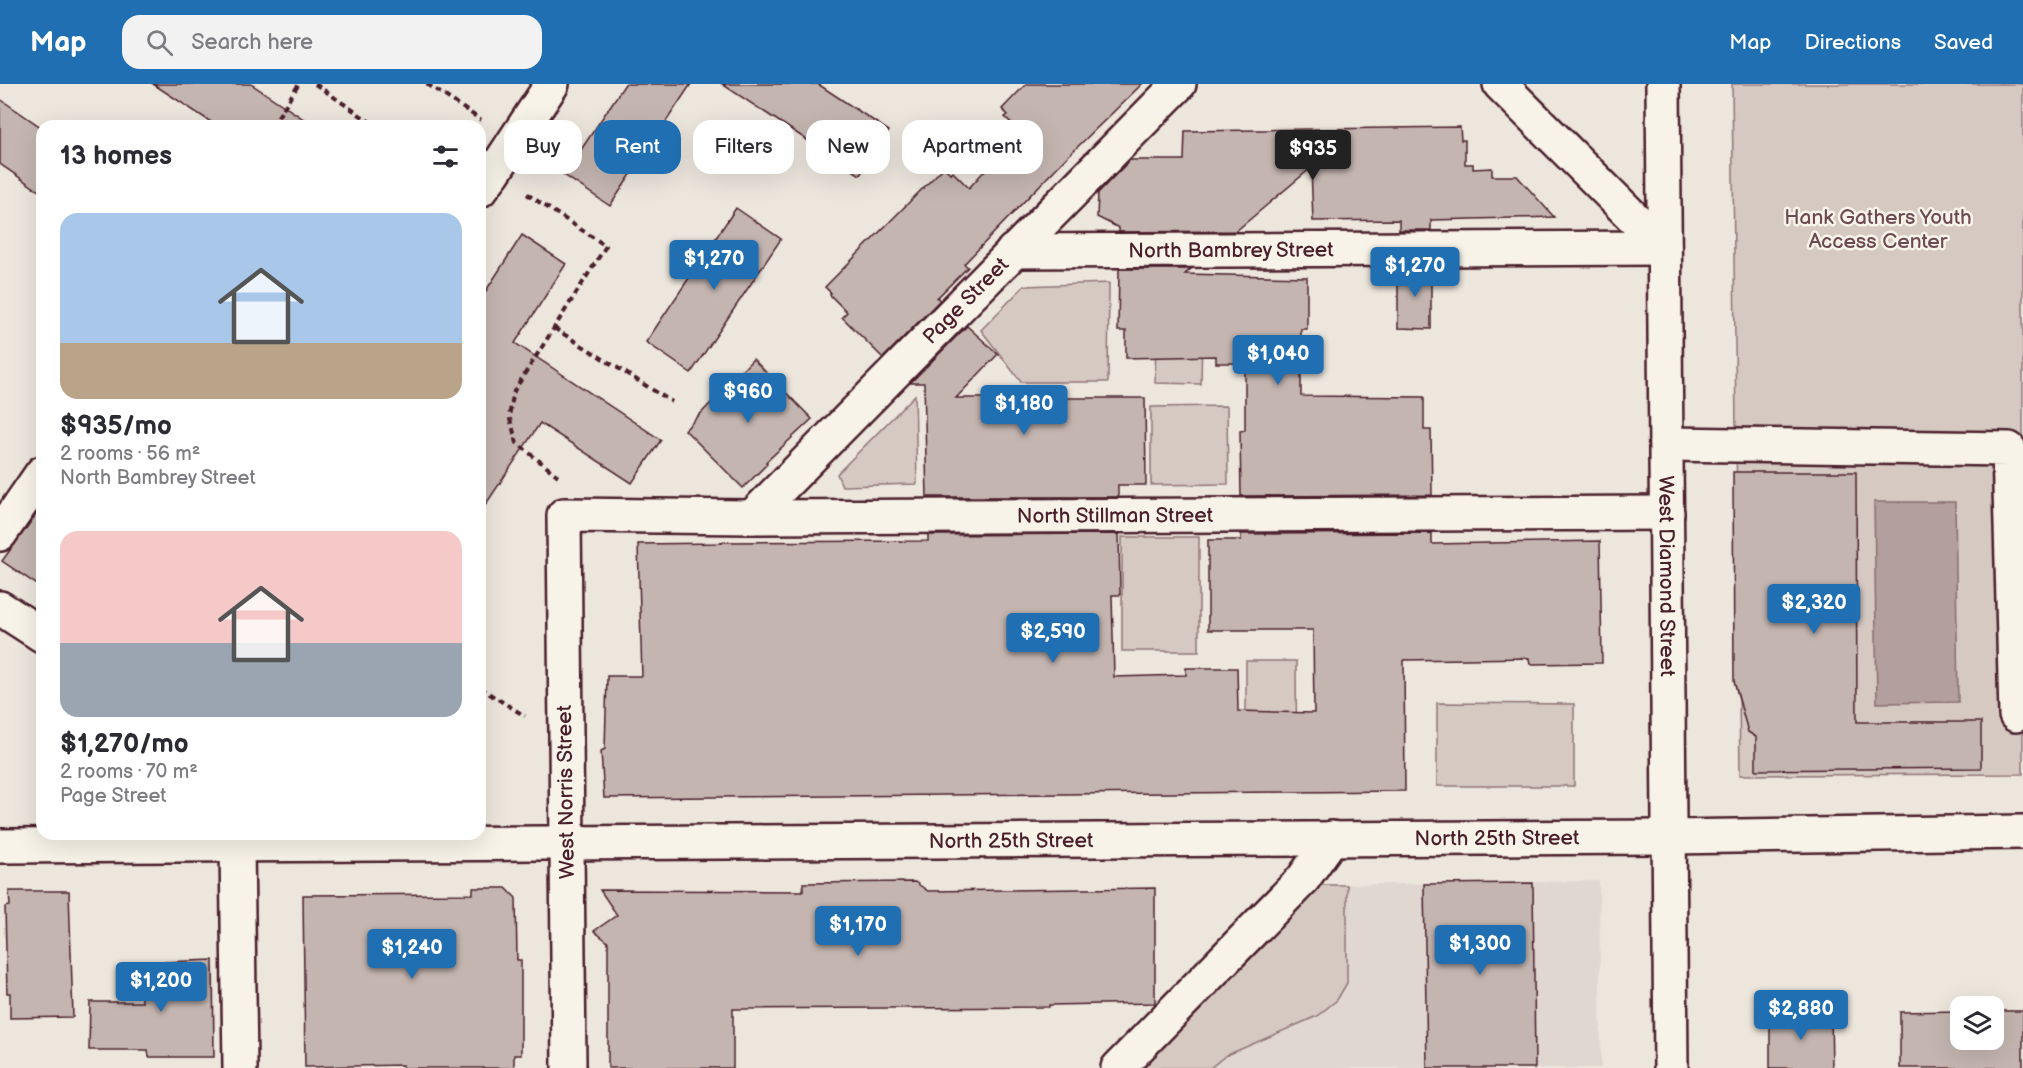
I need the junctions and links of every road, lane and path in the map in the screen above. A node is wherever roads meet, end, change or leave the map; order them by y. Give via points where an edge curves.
1 (299, 84) edge
2 (315, 84) edge
3 (427, 84) edge
4 (552, 84) edge
5 (1179, 84) edge
6 (1500, 84) edge
7 (1663, 84) edge
8 (276, 120) edge
9 (367, 120) edge
10 (481, 120) edge
11 (528, 120) edge
12 (486, 123) edge
13 (504, 135) edge
14 (504, 156) edge
15 (487, 181) edge
16 (1664, 248) junction
17 (1013, 251) junction
18 (554, 328) junction
19 (672, 402) dead end
20 (1666, 444) junction
21 (36, 481) edge
22 (1667, 513) junction
23 (564, 515) joint
24 (600, 516) junction
25 (752, 517) junction
26 (0, 534) edge
27 (0, 609) edge
28 (36, 631) edge
29 (486, 692) edge
30 (2016, 715) dead end
31 (565, 740) junction
32 (2023, 832) edge
33 (1669, 837) junction
34 (1332, 838) junction
35 (568, 842) junction
36 (237, 845) junction
37 (0, 846) edge
38 (240, 1068) edge
39 (569, 1068) edge
40 (1118, 1068) edge
41 (1671, 1068) edge

1 - 8 path
2 - 9 path
3 - 10 path
4 - 11 street
5 - 17 street, Page Street
6 - 16 street
7 - 16 street, West Diamond Street
12 - 13 path
14 - 15 street
15 - 18 path via 606,246
16 - 17 street, North Bambrey Street
16 - 20 street, West Diamond Street
17 - 25 street, Page Street
18 - 19 path
18 - 24 path via 514,391 509,417 517,443 582,495
20 - 22 street, West Diamond Street
20 - 30 street via 2009,449
21 - 26 street
22 - 25 street, North Stillman Street
22 - 33 street, West Diamond Street
23 - 24 street, North Stillman Street
23 - 31 street, West Norris Street
24 - 25 street, North Stillman Street
27 - 28 street
29 - 31 path
31 - 35 street, West Norris Street
32 - 33 street, North 25th Street
33 - 34 street, North 25th Street
33 - 41 street, West Diamond Street
34 - 35 street, North 25th Street
34 - 40 street via 1303,879
35 - 36 street, North 25th Street
35 - 39 street, West Norris Street
36 - 37 street, North 25th Street
36 - 38 street

